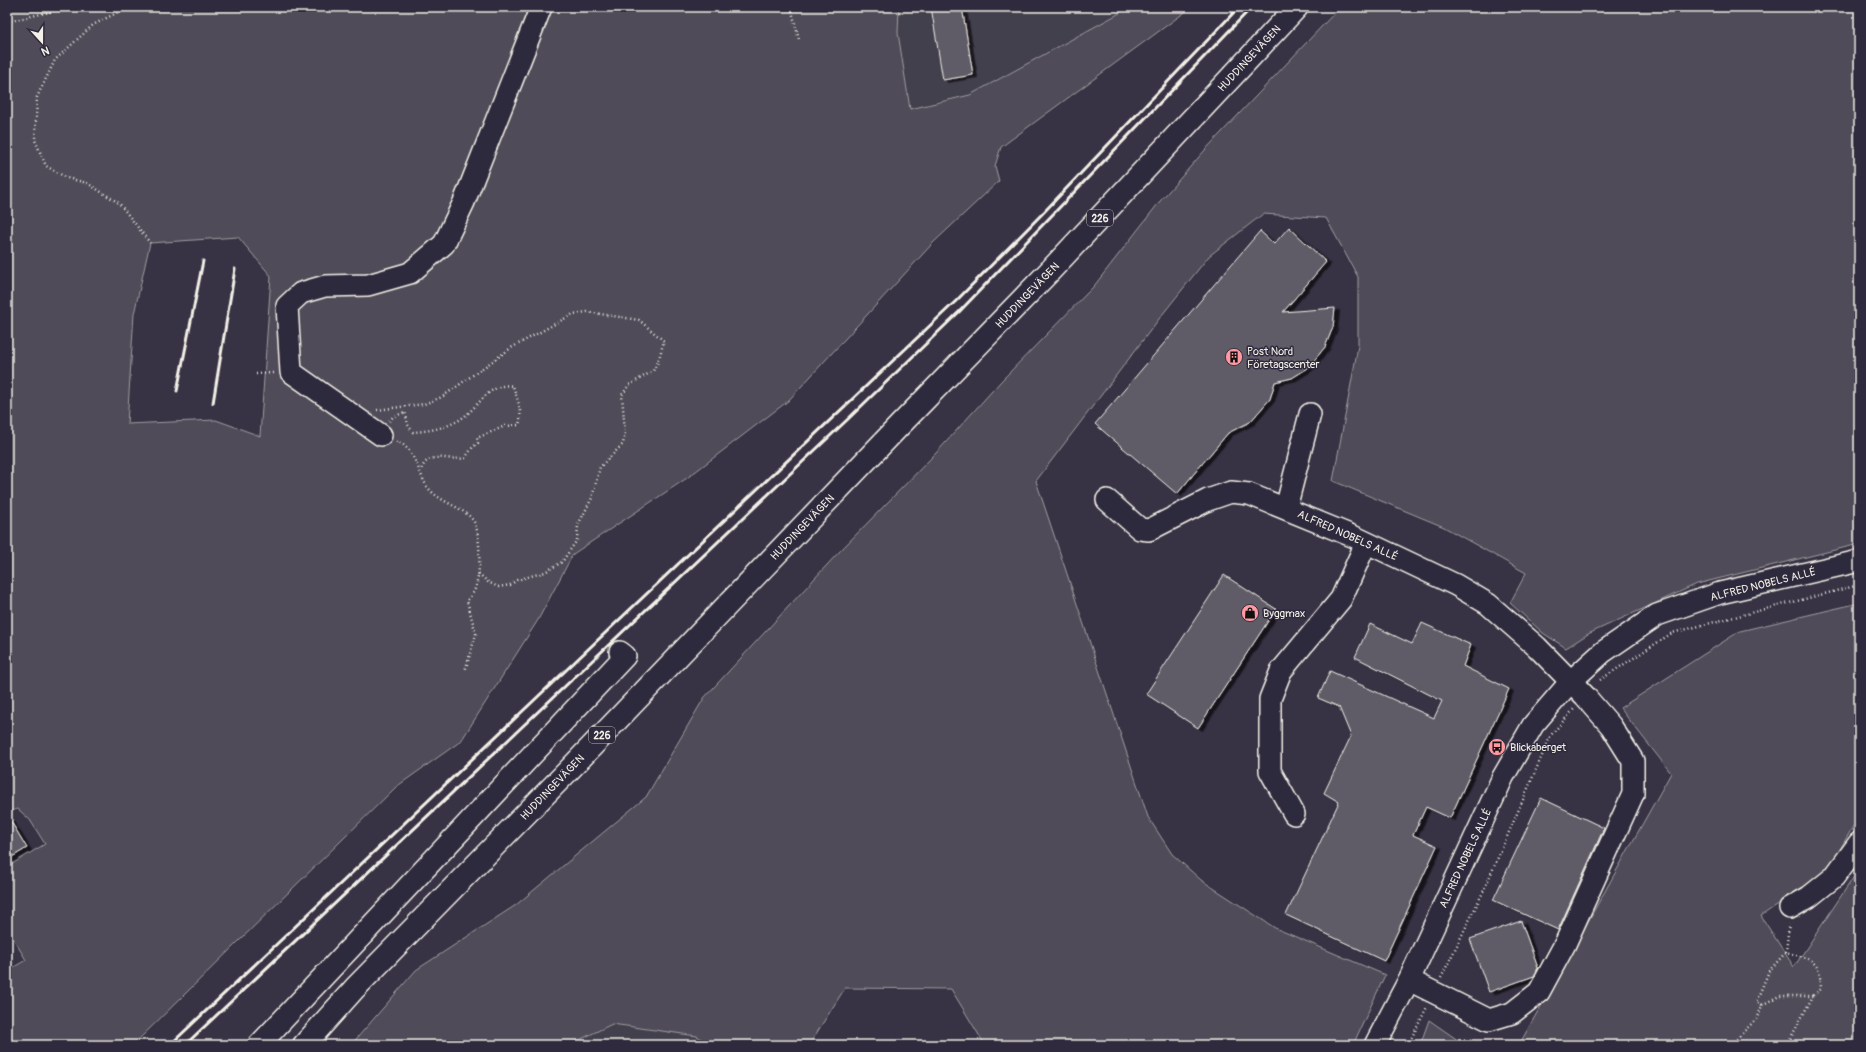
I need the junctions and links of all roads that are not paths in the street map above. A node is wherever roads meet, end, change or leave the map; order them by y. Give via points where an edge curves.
1 (541, 7) edge
2 (1296, 7) edge
3 (1310, 414) dead end
4 (384, 436) road end
5 (1106, 500) dead end
6 (1286, 508) junction
7 (1366, 542) junction
8 (1859, 561) edge
9 (620, 652) dead end
10 (1571, 681) junction
11 (1294, 814) dead end
12 (1859, 843) edge
13 (1790, 908) road end
14 (1409, 980) junction
15 (259, 1045) edge
16 (304, 1045) edge
17 (1375, 1045) edge

1 - 4 street via 464,202 444,244 410,273 368,285 325,286 301,293 287,306 286,372
2 - 16 main road, HUDDINGEVÄGEN / 226 via 1048,273 355,988
3 - 6 street
5 - 6 street, ALFRED NOBELS ALLÉ via 1140,529 1149,530 1208,500 1231,492 1249,494
6 - 7 street, ALFRED NOBELS ALLÉ
7 - 10 street, ALFRED NOBELS ALLÉ via 1456,585 1488,604
7 - 11 street via 1341,599 1281,671 1270,699 1270,771
8 - 10 street, ALFRED NOBELS ALLÉ via 1720,592 1657,615 1603,652
9 - 15 street via 625,656
10 - 14 street, ALFRED NOBELS ALLÉ via 1533,725 1503,777
10 - 14 street via 1611,726 1633,761 1632,794 1565,944 1539,992 1512,1013 1489,1020
12 - 13 street via 1834,877
14 - 17 street, ALFRED NOBELS ALLÉ

